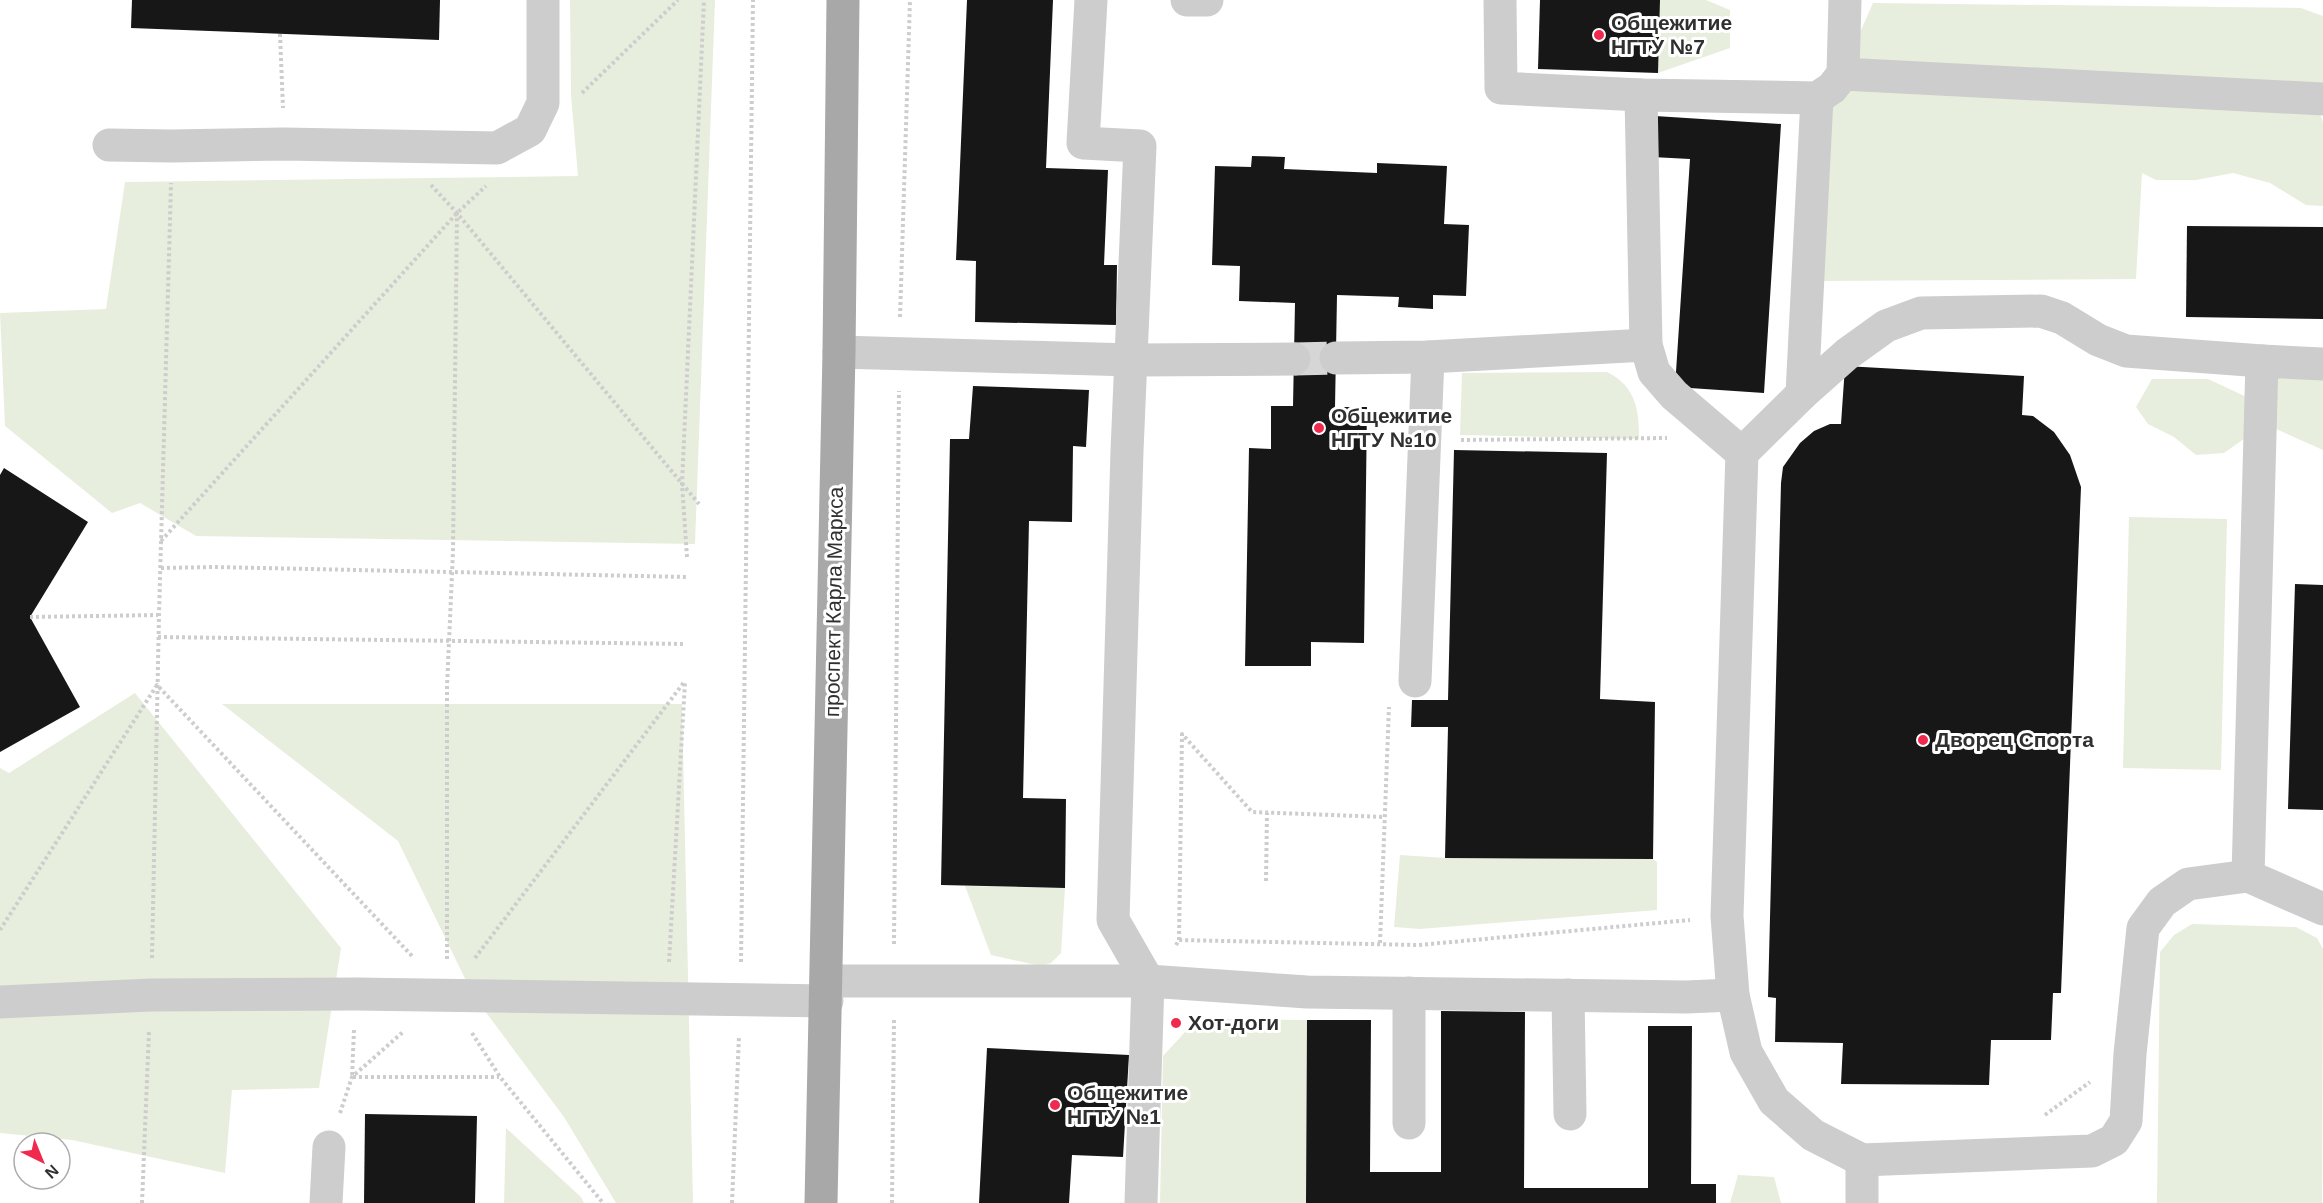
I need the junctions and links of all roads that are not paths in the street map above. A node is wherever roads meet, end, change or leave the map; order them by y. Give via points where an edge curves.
1 (543, 0) edge
2 (843, 0) edge
3 (1091, 0) edge
4 (1187, 0) edge
5 (1207, 0) edge
6 (1500, 0) edge
7 (1845, 0) edge
8 (1843, 74) junction
9 (1641, 95) junction
10 (1817, 98) junction
11 (2323, 99) edge
12 (109, 145) dead end
13 (1646, 345) junction
14 (839, 352) junction
15 (1428, 357) junction
16 (1336, 358) tunnel mouth
17 (1294, 359) tunnel mouth
18 (1132, 360) junction
19 (2262, 361) junction
20 (2323, 364) edge
21 (1802, 394) junction
22 (1733, 445) junction
23 (1415, 681) road end
24 (2248, 876) junction
25 (2323, 909) edge
26 (1148, 981) junction
27 (827, 991) junction
28 (1409, 993) junction
29 (1568, 995) junction
30 (1733, 995) junction
31 (0, 1002) edge
32 (1570, 1114) dead end
33 (1409, 1123) dead end
34 (329, 1148) road end
35 (1862, 1160) junction
36 (326, 1203) edge
37 (821, 1203) edge
38 (1141, 1203) edge
39 (1862, 1203) edge

1 - 12 lane via 543,103 530,130 497,148
2 - 14 main road, проспект Карла Маркса
3 - 18 lane via 1083,143 1140,146
4 - 5 lane
6 - 9 lane via 1501,88
7 - 8 lane
8 - 10 lane
8 - 11 lane
9 - 10 lane
9 - 13 lane
10 - 21 lane
13 - 15 lane
13 - 22 lane via 1654,372 1674,395
14 - 18 lane
14 - 27 main road, проспект Карла Маркса
15 - 16 lane
15 - 23 lane
17 - 18 lane
18 - 26 lane via 1113,920
19 - 20 lane
19 - 21 lane via 2126,351 2041,310 1921,313 1886,326
19 - 24 lane
21 - 22 lane
22 - 30 lane via 1727,916
24 - 25 lane
24 - 35 lane via 2188,884 2162,903 2143,928 2126,1121 2114,1140 2092,1151
26 - 27 lane via 894,982
26 - 28 lane via 1307,992
26 - 38 lane
27 - 31 lane via 667,999 356,994 151,995
27 - 37 main road, проспект Карла Маркса
28 - 29 lane
28 - 33 lane
29 - 30 lane
29 - 32 lane
30 - 35 lane via 1746,1052 1774,1101 1814,1135
34 - 36 lane
35 - 39 lane

